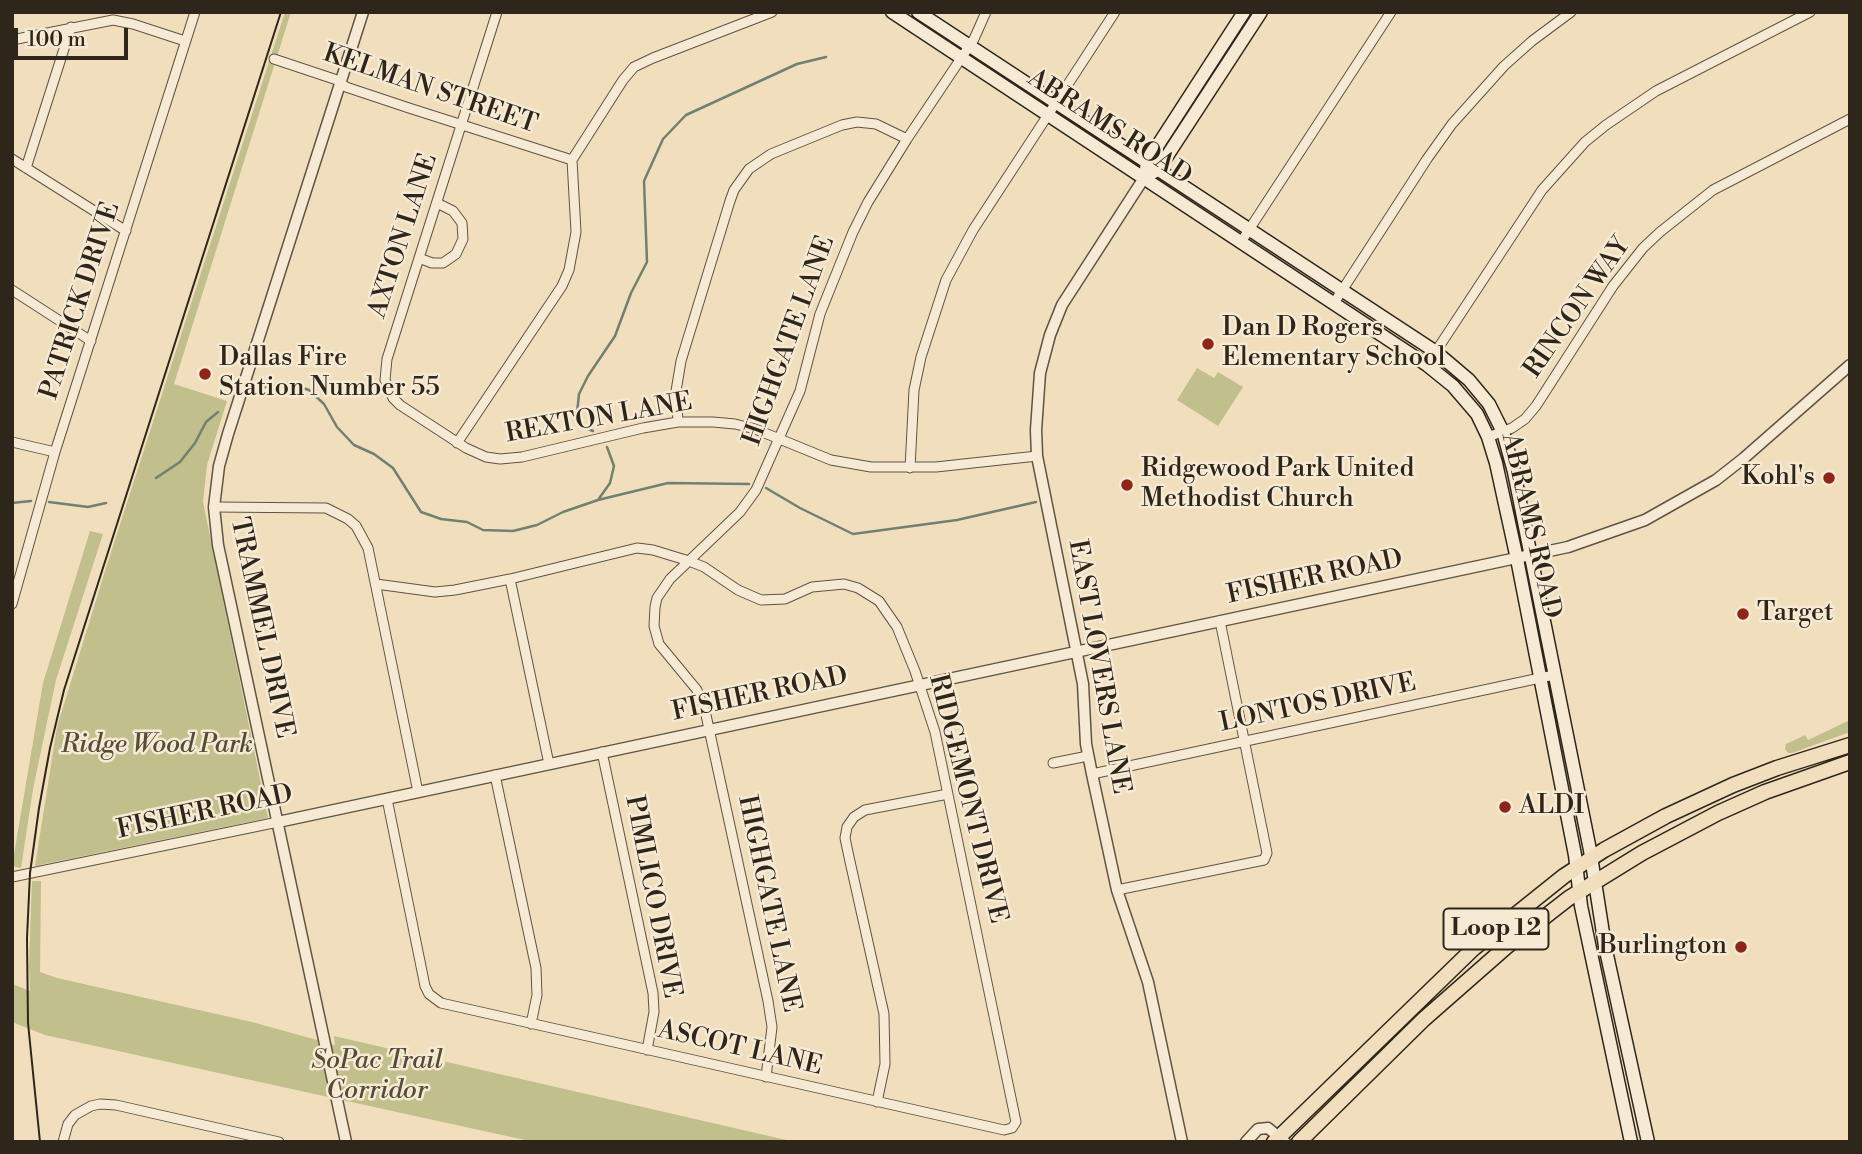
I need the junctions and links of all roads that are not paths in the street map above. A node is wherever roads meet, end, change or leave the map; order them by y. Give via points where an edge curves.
1 (195, 12) edge
2 (363, 12) edge
3 (497, 12) edge
4 (772, 12) edge
5 (892, 12) edge
6 (918, 12) edge
7 (986, 12) edge
8 (1115, 12) edge
9 (1244, 12) edge
10 (1261, 12) edge
11 (1391, 12) edge
12 (1571, 12) edge
13 (1810, 12) edge
14 (71, 27) junction
15 (12, 40) edge
16 (185, 41) junction
17 (969, 46) junction
18 (961, 58) junction
19 (274, 59) dead end
20 (341, 83) junction
21 (1057, 103) junction
22 (1047, 114) junction
23 (1850, 119) edge
24 (461, 125) junction
25 (907, 139) junction
26 (12, 159) edge
27 (572, 160) junction
28 (1147, 162) junction
29 (26, 168) junction
30 (1158, 170) junction
31 (1144, 178) junction
32 (437, 204) junction
33 (1249, 229) junction
34 (126, 231) junction
35 (1241, 242) junction
36 (419, 258) junction
37 (12, 290) edge
38 (1342, 290) junction
39 (1334, 303) junction
40 (91, 341) junction
41 (1436, 352) junction
42 (1427, 365) junction
43 (1850, 365) edge
44 (1476, 387) junction
45 (1463, 396) junction
46 (678, 422) junction
47 (1503, 432) junction
48 (1488, 436) junction
49 (779, 437) junction
50 (12, 442) edge
51 (457, 443) junction
52 (55, 452) junction
53 (1037, 456) junction
54 (910, 468) junction
55 (214, 507) junction
56 (1523, 557) junction
57 (689, 561) junction
58 (510, 579) junction
59 (376, 584) junction
60 (12, 604) edge
61 (1220, 621) junction
62 (1078, 651) junction
63 (1554, 675) junction
64 (1540, 677) junction
65 (919, 684) junction
66 (709, 729) junction
67 (1850, 737) edge
68 (1246, 741) junction
69 (1850, 745) edge
70 (602, 752) junction
71 (1819, 754) junction
72 (1088, 756) junction
73 (1850, 762) edge
74 (1053, 763) dead end
75 (549, 764) junction
76 (1782, 766) junction
77 (1850, 771) edge
78 (1092, 774) junction
79 (1814, 774) junction
80 (495, 775) junction
81 (1788, 784) junction
82 (418, 792) junction
83 (948, 794) junction
84 (387, 799) junction
85 (278, 822) junction
86 (1591, 859) junction
87 (1577, 868) junction
88 (12, 877) edge
89 (1594, 882) junction
90 (1117, 890) junction
91 (1580, 891) junction
92 (531, 1024) junction
93 (1622, 1030) junction
94 (1385, 1032) junction
95 (1609, 1033) junction
96 (1397, 1045) junction
97 (647, 1050) junction
98 (766, 1077) junction
99 (877, 1102) junction
100 (1016, 1122) joint
101 (236, 1137) edge
102 (1279, 1140) edge
103 (63, 1142) edge
104 (279, 1142) edge
105 (346, 1142) edge
106 (1182, 1142) edge
107 (1246, 1142) edge
108 (1299, 1142) edge
109 (1631, 1142) edge
110 (1648, 1142) edge

1 - 16 street, PATRICK DRIVE
2 - 20 street, TRAMMEL DRIVE
3 - 24 street, AXTON LANE
4 - 27 street via 634,67
5 - 18 main road, ABRAMS ROAD
6 - 17 main road, ABRAMS ROAD
7 - 17 street, HIGHGATE LANE
8 - 21 street
9 - 28 main road, EAST LOVERS LANE
10 - 30 main road, EAST LOVERS LANE
11 - 33 street
12 - 38 street via 1504,66 1468,105
13 - 41 street via 1656,91 1586,142 1542,190
14 - 15 street
14 - 16 street via 123,21
14 - 29 street
16 - 34 street, PATRICK DRIVE
17 - 18 street, HIGHGATE LANE
17 - 21 main road, ABRAMS ROAD
18 - 22 main road, ABRAMS ROAD
18 - 25 street, HIGHGATE LANE
19 - 20 street, KELMAN STREET
20 - 24 street, KELMAN STREET
20 - 55 street, TRAMMEL DRIVE via 228,434
21 - 22 street
21 - 28 main road, ABRAMS ROAD
22 - 31 main road, ABRAMS ROAD
22 - 54 street via 946,280 916,379
23 - 47 street, RINCON WAY via 1713,190 1660,232 1614,286 1536,406
24 - 27 street, KELMAN STREET
24 - 32 street, AXTON LANE
25 - 46 street via 876,124 857,122 771,154 749,169 730,201 681,361 676,391
25 - 49 street, HIGHGATE LANE via 853,232 820,314 800,391
26 - 29 street
27 - 51 street via 576,232 569,270
28 - 30 main road, ABRAMS ROAD
28 - 31 main road, EAST LOVERS LANE
29 - 34 street
30 - 31 main road, EAST LOVERS LANE
30 - 33 main road, ABRAMS ROAD
31 - 35 main road, ABRAMS ROAD
31 - 53 street, EAST LOVERS LANE via 1071,289 1050,335 1037,393
32 - 36 street, AXTON LANE
32 - 36 street via 453,211 462,223 463,240 456,254 443,263
33 - 35 street
33 - 38 main road, ABRAMS ROAD
34 - 40 street, PATRICK DRIVE
35 - 39 main road, ABRAMS ROAD
36 - 51 street, AXTON LANE via 387,359 385,380 400,405
37 - 40 street
38 - 39 street
38 - 41 main road, ABRAMS ROAD
39 - 42 main road, ABRAMS ROAD
40 - 52 street, PATRICK DRIVE
41 - 42 street
41 - 44 main road, ABRAMS ROAD
42 - 45 main road, ABRAMS ROAD
43 - 56 street, FISHER ROAD via 1744,458 1679,502 1616,531
44 - 45 main road
44 - 47 main road, ABRAMS ROAD
45 - 48 main road, ABRAMS ROAD
46 - 49 street, REXTON LANE via 735,424
46 - 51 street, REXTON LANE via 510,459 486,457
47 - 48 street, RINCON WAY
47 - 56 main road, ABRAMS ROAD via 1514,472
48 - 56 main road, ABRAMS ROAD
49 - 54 street, REXTON LANE via 841,463
49 - 57 street, HIGHGATE LANE via 749,502
50 - 52 street
52 - 60 street, PATRICK DRIVE
53 - 54 street, REXTON LANE
53 - 62 street, EAST LOVERS LANE
55 - 59 street via 314,506 338,512 364,537
55 - 85 street, TRAMMEL DRIVE via 218,545
56 - 61 street, FISHER ROAD
56 - 63 main road, ABRAMS ROAD
56 - 64 main road, ABRAMS ROAD
57 - 58 street, RIDGEMONT DRIVE via 637,548
57 - 65 street, RIDGEMONT DRIVE via 761,600 785,599 828,584 844,584 871,594 897,627
57 - 66 street, HIGHGATE LANE via 657,598 654,626 663,651 697,690
58 - 59 street, RIDGEMONT DRIVE via 435,592
58 - 75 street
59 - 82 street
61 - 62 street, FISHER ROAD
61 - 68 street
62 - 65 street, FISHER ROAD
62 - 72 street, EAST LOVERS LANE
63 - 64 street, LONTOS DRIVE
63 - 86 main road, ABRAMS ROAD
64 - 68 street, LONTOS DRIVE
64 - 87 main road, ABRAMS ROAD
65 - 66 street, FISHER ROAD
65 - 83 street, RIDGEMONT DRIVE
66 - 70 street, FISHER ROAD
66 - 98 street, HIGHGATE LANE via 768,1001 772,1027
67 - 71 main road
68 - 78 street, LONTOS DRIVE
68 - 90 street via 1268,853 1264,860
69 - 71 main road, Loop 12
70 - 75 street, FISHER ROAD
70 - 97 street, PIMLICO DRIVE via 653,993
71 - 76 main road, Loop 12
72 - 74 street
72 - 78 street, EAST LOVERS LANE
73 - 79 main road, Loop 12
75 - 80 street, FISHER ROAD
76 - 81 main road
76 - 86 main road, Loop 12 via 1682,808
77 - 79 main road
78 - 90 street, EAST LOVERS LANE
79 - 81 main road, Loop 12
80 - 82 street, FISHER ROAD
80 - 92 street via 536,968
81 - 89 main road, Loop 12 via 1717,813
82 - 84 street, FISHER ROAD
83 - 99 street via 865,810 847,827 845,838 884,1014 885,1064
83 - 100 street, RIDGEMONT DRIVE
84 - 85 street, FISHER ROAD
84 - 92 street, ASCOT LANE via 425,986 434,999 451,1006
85 - 88 street, FISHER ROAD
85 - 105 street, TRAMMEL DRIVE
86 - 87 main road, Loop 12
86 - 89 main road, ABRAMS ROAD
87 - 91 main road, ABRAMS ROAD
87 - 94 main road, Loop 12 via 1500,926
89 - 91 main road, Loop 12
89 - 93 main road, ABRAMS ROAD
90 - 106 street, EAST LOVERS LANE via 1148,982
91 - 95 main road, ABRAMS ROAD
91 - 96 main road, Loop 12 via 1506,947
92 - 97 street, ASCOT LANE
93 - 95 main road
93 - 110 main road, ABRAMS ROAD
94 - 96 main road
94 - 102 main road, Loop 12
95 - 109 main road, ABRAMS ROAD
96 - 108 main road, Loop 12
97 - 98 street, ASCOT LANE
98 - 99 street, ASCOT LANE
99 - 100 street, ASCOT LANE via 1004,1130
101 - 103 street via 100,1104 75,1115
101 - 104 street
102 - 107 street via 1268,1128 1258,1129

